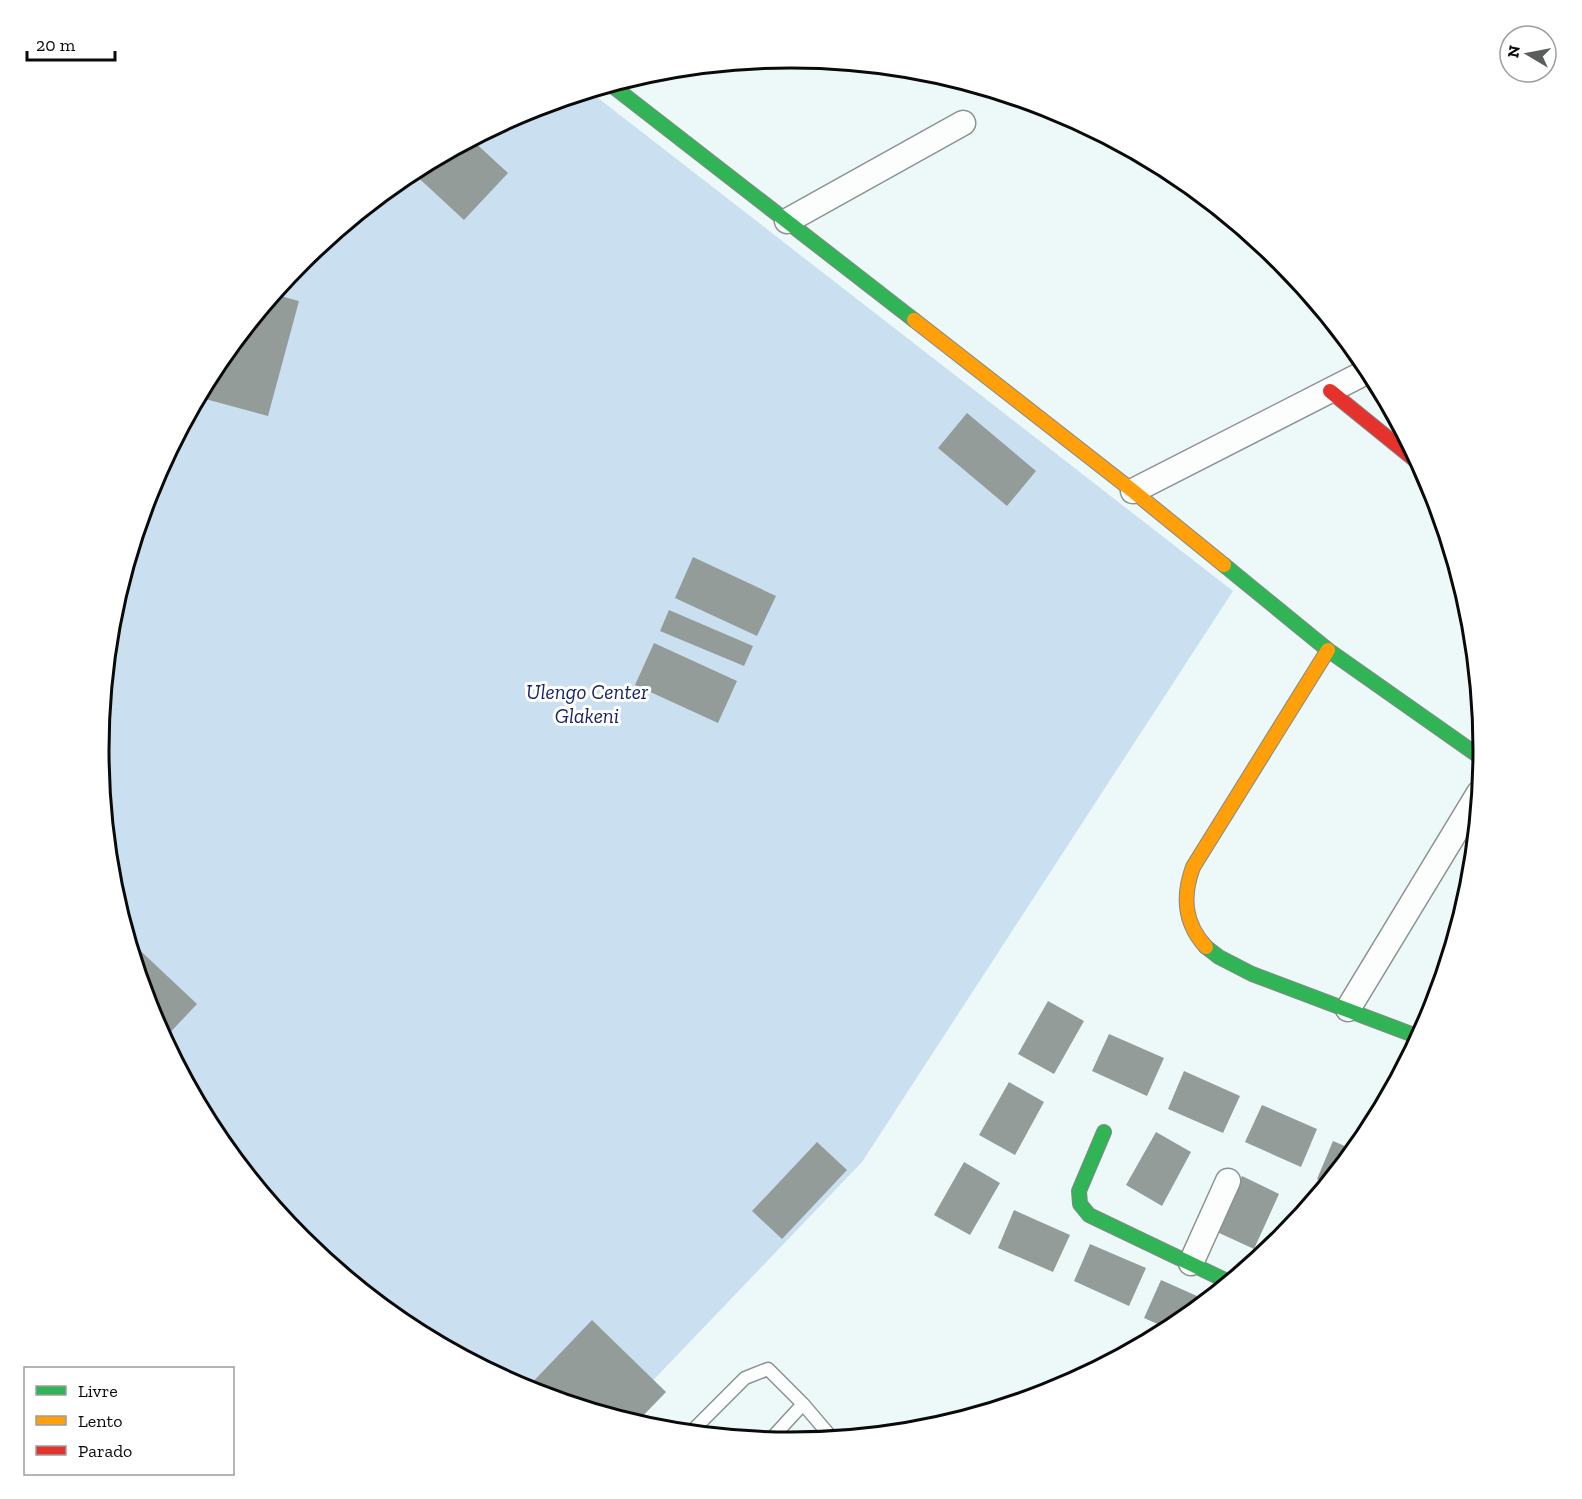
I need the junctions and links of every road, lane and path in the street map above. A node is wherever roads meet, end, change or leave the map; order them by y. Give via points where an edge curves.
1 (618, 90) edge
2 (963, 123) dead end
3 (787, 221) junction
4 (1361, 375) edge
5 (1330, 391) junction
6 (1405, 451) edge
7 (1133, 491) junction
8 (1328, 650) junction
9 (1473, 752) edge
10 (1471, 807) edge
11 (1348, 1010) junction
12 (1411, 1034) edge
13 (1104, 1132) dead end
14 (1228, 1181) dead end
15 (1191, 1263) junction
16 (1221, 1278) edge
17 (802, 1404) junction
18 (698, 1425) edge
19 (825, 1430) edge
20 (778, 1431) edge

1 - 3 street
2 - 3 street
3 - 7 street
4 - 5 street
5 - 6 street
5 - 7 street
7 - 8 street
8 - 9 street
8 - 11 street via 1198,857 1185,892 1190,922 1206,948 1236,966
10 - 11 street
11 - 12 street
13 - 15 street via 1079,1191 1080,1204 1089,1215
14 - 15 street
15 - 16 street
17 - 18 lane via 768,1369 744,1378
17 - 19 lane
17 - 20 lane

